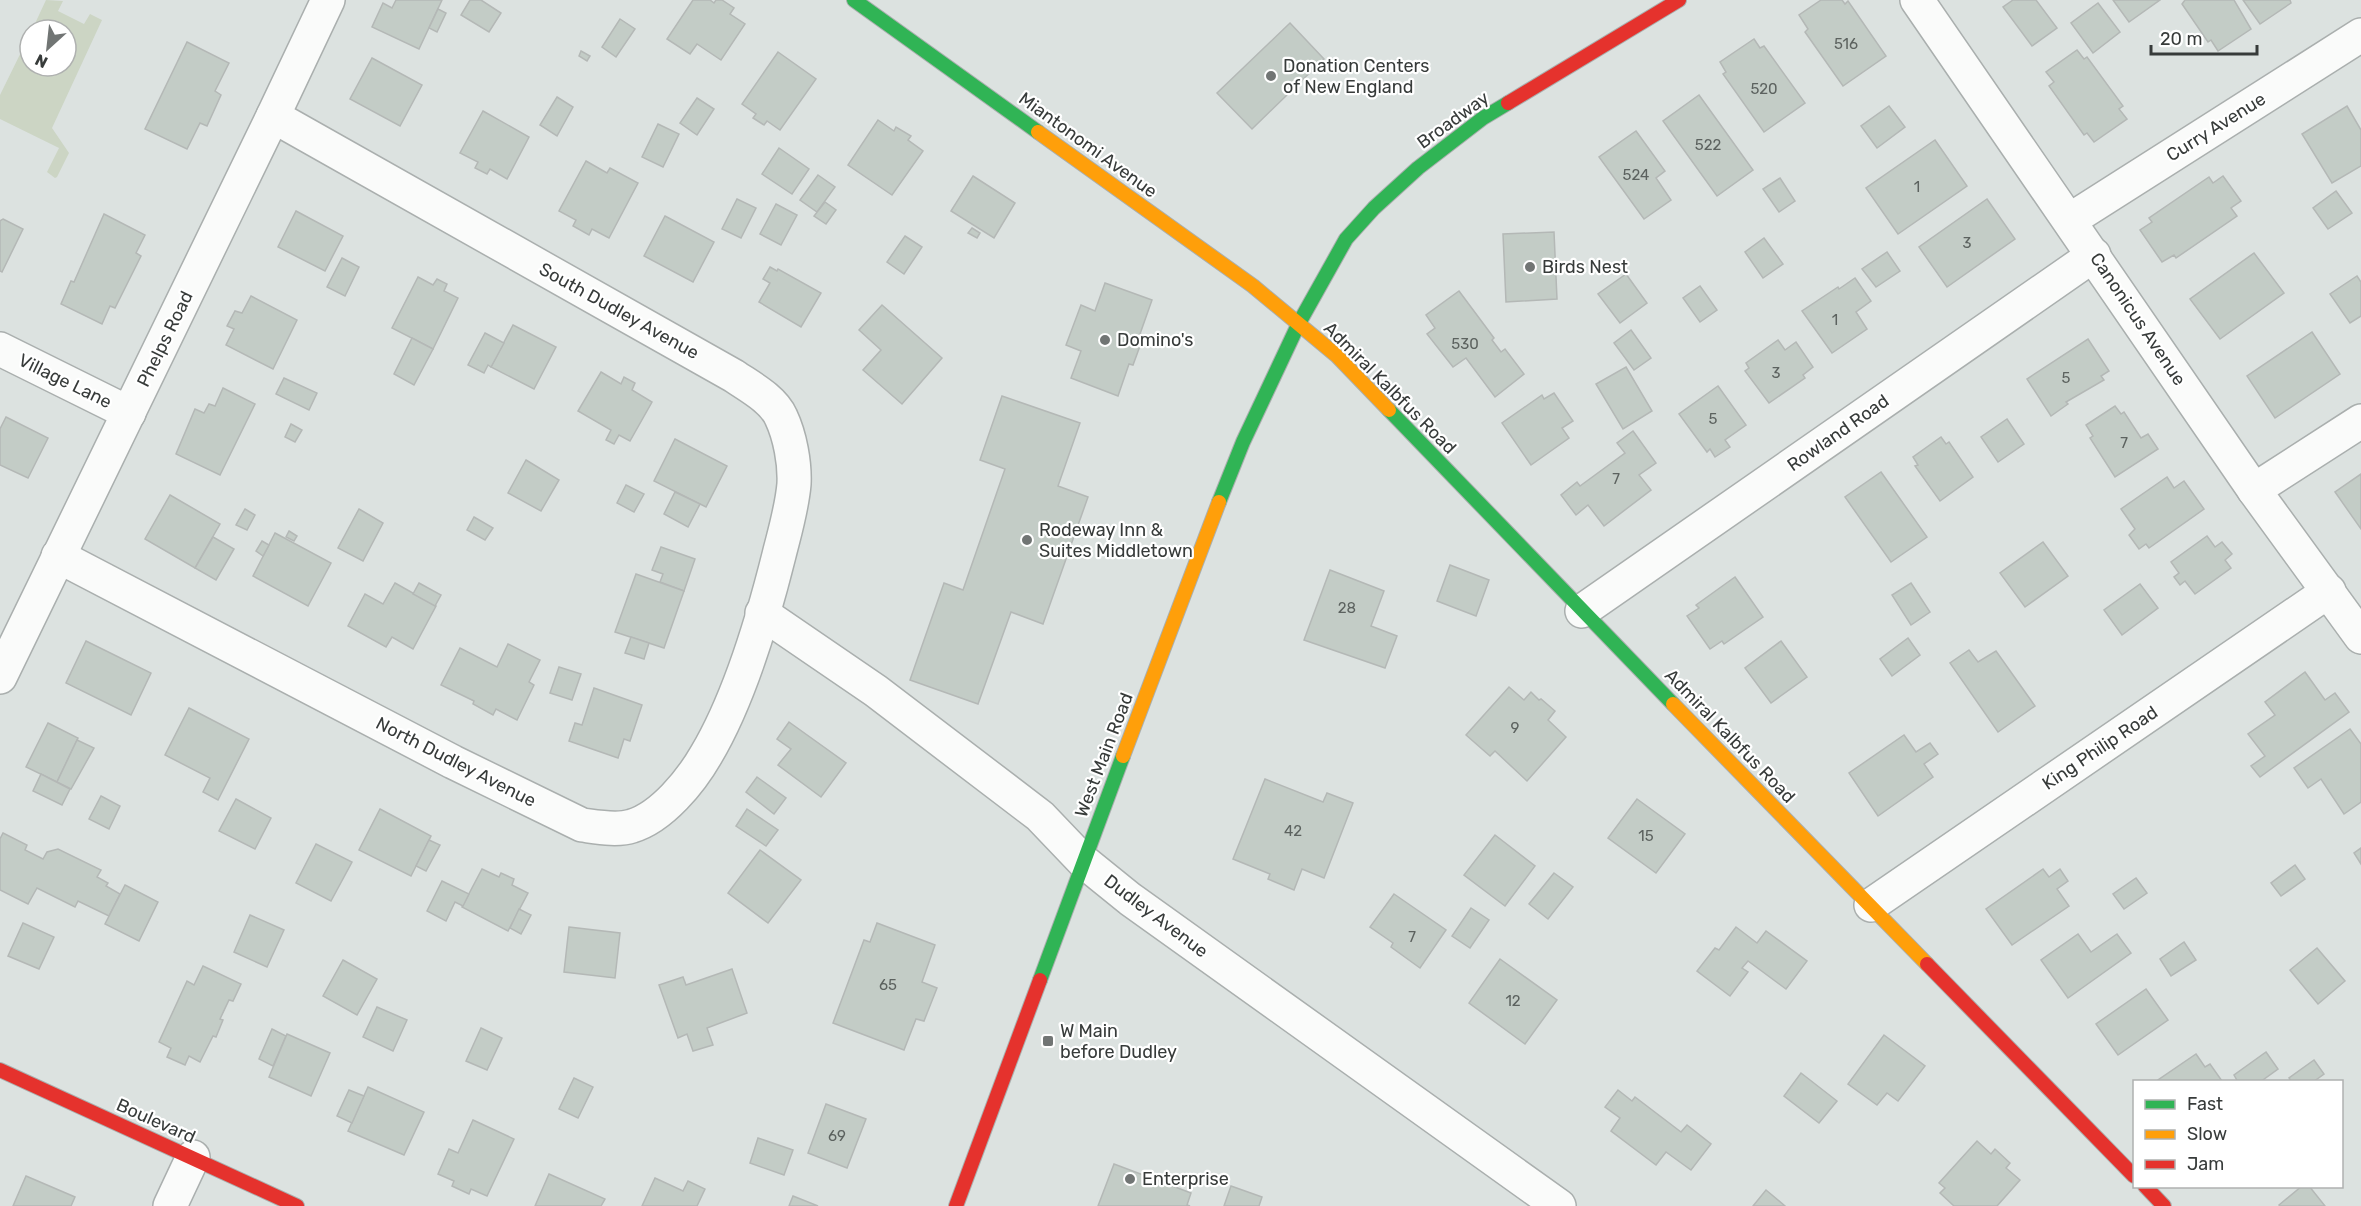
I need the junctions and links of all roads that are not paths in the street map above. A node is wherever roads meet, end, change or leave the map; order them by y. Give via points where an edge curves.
1 (327, 0) edge
2 (854, 0) edge
3 (1679, 0) edge
4 (1917, 0) edge
5 (2361, 35) edge
6 (273, 116) junction
7 (2070, 220) junction
8 (2094, 255) junction
9 (1299, 323) junction
10 (0, 349) edge
11 (129, 412) junction
12 (2361, 421) edge
13 (2254, 490) junction
14 (58, 556) junction
15 (2329, 591) junction
16 (1582, 611) junction
17 (762, 614) junction
18 (2361, 637) edge
19 (0, 677) edge
20 (1083, 861) junction
21 (1871, 905) junction
22 (0, 1070) edge
23 (192, 1157) junction
24 (2133, 1175) edge
25 (2147, 1188) edge
26 (170, 1206) edge
27 (297, 1206) edge
28 (956, 1206) edge
29 (1559, 1206) edge
30 (2164, 1206) edge

1 - 6 street, Phelps Road
2 - 9 main road, Miantonomi Avenue
3 - 9 main road, Broadway via 1483,118 1418,168 1374,207 1346,239
4 - 7 street, Canonicus Avenue
5 - 7 street, Curry Avenue
6 - 11 street, Phelps Road
6 - 17 street, South Dudley Avenue via 734,376 775,407 790,445 794,482 787,526
7 - 8 street, Canonicus Avenue
8 - 13 street, Canonicus Avenue
8 - 16 street, Rowland Road
9 - 16 main road, Admiral Kalbfus Road via 1336,355
9 - 20 main road, West Main Road via 1242,442
10 - 11 street, Village Lane
11 - 14 street, Phelps Road
12 - 13 street
13 - 15 street, Canonicus Avenue
14 - 17 street, North Dudley Avenue via 453,762 582,825 605,828 632,826 653,814 672,800 690,778 707,754 727,710
14 - 19 street, Phelps Road
15 - 18 street, Canonicus Avenue
15 - 21 street, King Philip Road
16 - 21 main road, Admiral Kalbfus Road
17 - 20 street, Dudley Avenue via 876,691 1031,810
20 - 28 main road, West Main Road
20 - 29 street, Dudley Avenue
21 - 24 main road, Admiral Kalbfus Road
22 - 23 main road, Boulevard
23 - 26 street
23 - 27 main road, Boulevard
25 - 30 main road

